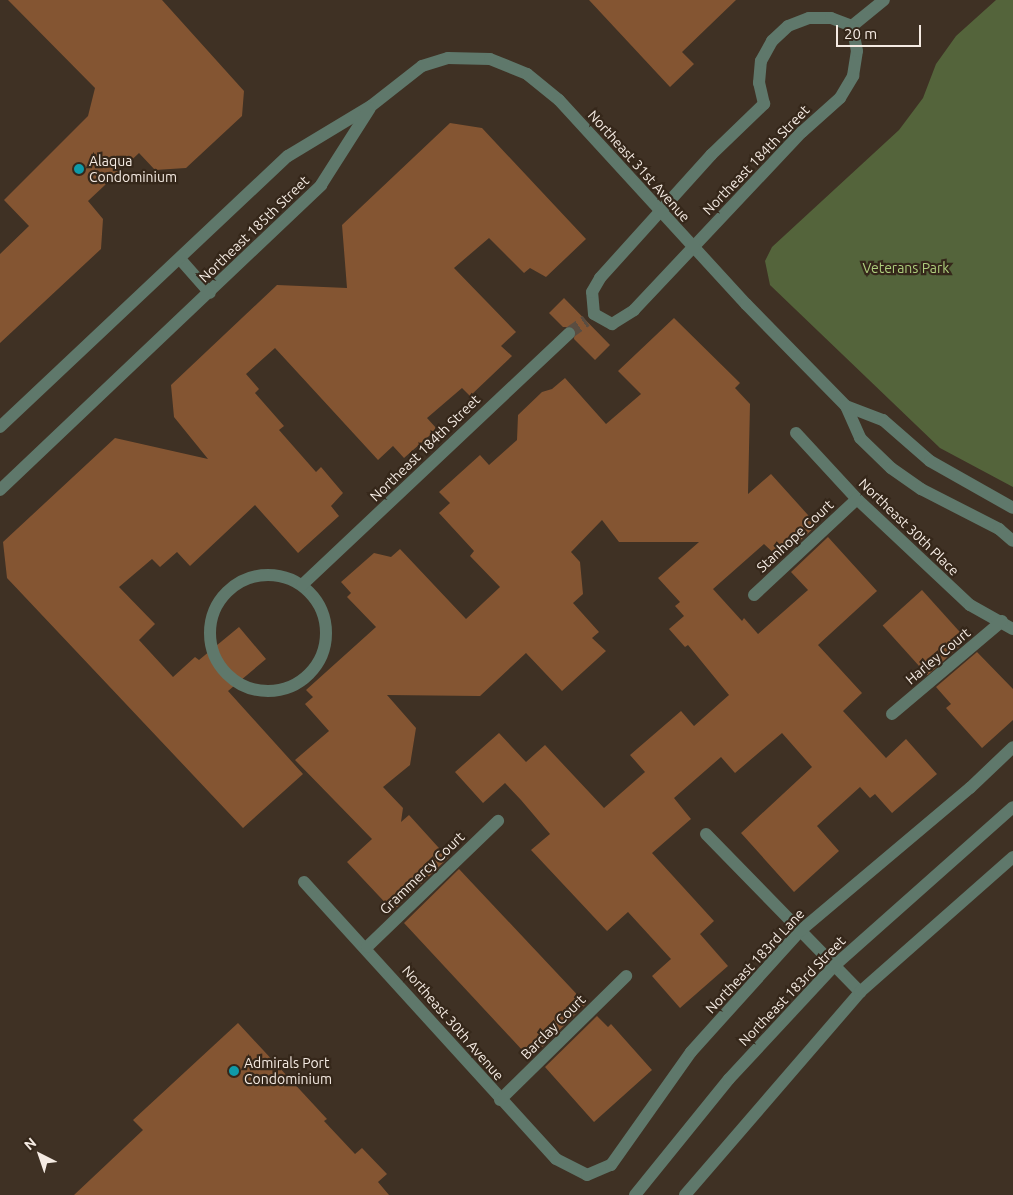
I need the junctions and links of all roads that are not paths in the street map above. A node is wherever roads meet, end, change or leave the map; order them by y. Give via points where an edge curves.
1 (884, 0) edge
2 (852, 26) junction
3 (371, 106) junction
4 (662, 213) junction
5 (693, 248) junction
6 (180, 259) junction
7 (210, 293) junction
8 (569, 333) tunnel mouth
9 (846, 406) junction
10 (0, 426) edge
11 (796, 433) dead end
12 (0, 490) edge
13 (857, 499) junction
14 (1013, 508) edge
15 (1013, 541) edge
16 (302, 585) junction
17 (754, 595) dead end
18 (1002, 621) junction
19 (1013, 629) edge
20 (892, 714) dead end
21 (1013, 747) edge
22 (1013, 808) edge
23 (498, 821) dead end
24 (706, 834) dead end
25 (1013, 856) edge
26 (304, 882) dead end
27 (800, 931) junction
28 (367, 947) junction
29 (834, 966) junction
30 (626, 976) dead end
31 (860, 992) junction
32 (500, 1100) junction
33 (587, 1175) joint
34 (635, 1195) edge
35 (684, 1195) edge

1 - 2 street
2 - 4 street, Northeast 184th Street via 831,18 809,18 788,26 772,41 761,61 759,83 764,104 711,155
2 - 5 street, Northeast 184th Street via 857,51 853,76 840,98 802,132
3 - 4 street, Northeast 31st Avenue via 422,66 464,57 504,63 527,74 555,96
3 - 6 street, Northeast 185th Street via 288,156
3 - 7 street, Northeast 185th Street via 321,186
4 - 5 street, Northeast 31st Avenue
4 - 5 street, Northeast 184th Street via 600,278 592,292 590,317 612,324 623,319
5 - 9 street, Northeast 31st Avenue
6 - 7 street
6 - 10 street, Northeast 185th Street
7 - 12 street, Northeast 185th Street
8 - 16 street, Northeast 184th Street
9 - 14 street, Northeast 31st Avenue via 883,420 930,461
9 - 15 street, Northeast 31st Avenue via 860,438 891,468 921,489 999,529
11 - 13 street, Northeast 30th Place
13 - 17 street, Stanhope Court
13 - 18 street, Northeast 30th Place via 970,605
16 - 16 street via 285,577 249,578 233,586 220,600 212,616 209,634 220,668 232,680 246,688 277,692 292,687 316,668 323,654 326,623 313,595
18 - 19 street, Northeast 30th Place
18 - 20 street, Harley Court
21 - 27 street, Northeast 183rd Lane via 970,788
22 - 29 street, Northeast 183rd Street
23 - 28 street, Grammercy Court
24 - 27 street
25 - 31 street
26 - 28 street, Northeast 30th Avenue
27 - 29 street
27 - 33 street, Northeast 183rd Lane via 691,1052 611,1165
28 - 32 street, Northeast 30th Avenue
29 - 31 street
29 - 34 street, Northeast 183rd Street via 729,1079
30 - 32 street, Barclay Court
31 - 35 street
32 - 33 street, Northeast 30th Avenue via 556,1159

